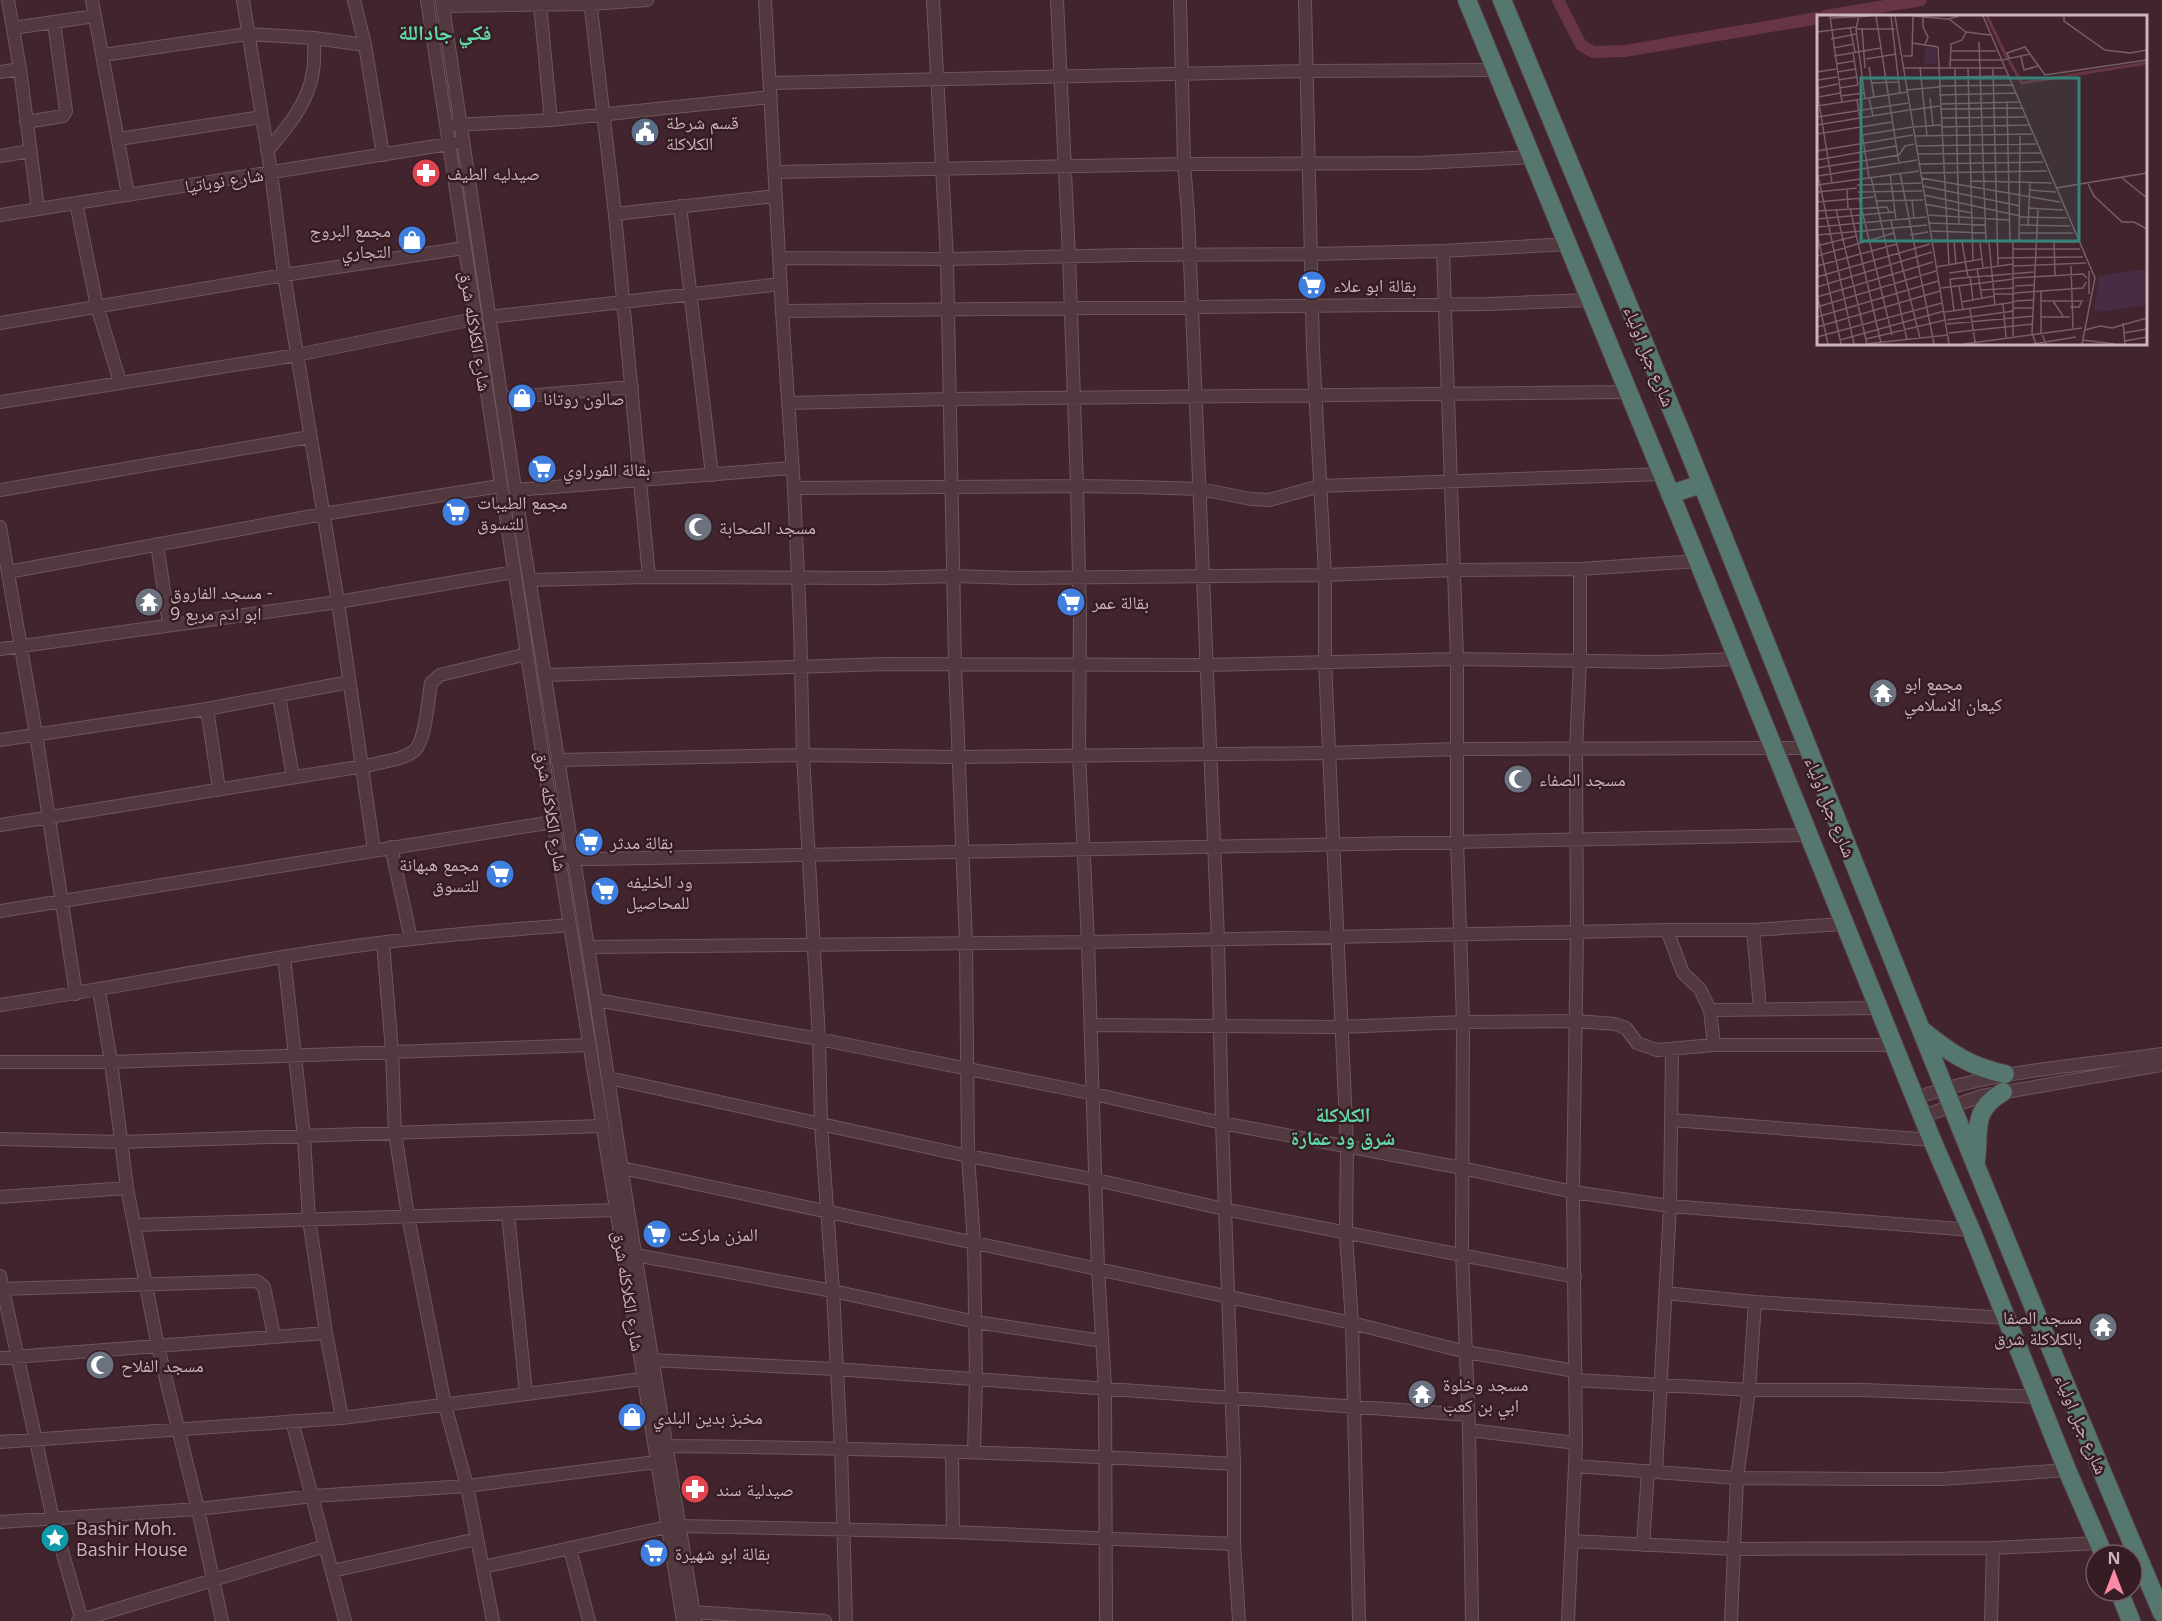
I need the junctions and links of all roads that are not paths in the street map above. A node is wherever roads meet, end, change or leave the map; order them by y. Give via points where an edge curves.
1 (8, 0) edge
2 (92, 0) edge
3 (243, 0) edge
4 (354, 0) edge
5 (427, 0) edge
6 (647, 0) edge
7 (765, 0) edge
8 (933, 0) edge
9 (1057, 0) edge
10 (1180, 0) edge
11 (1305, 0) edge
12 (1467, 0) edge
13 (1502, 0) edge
14 (591, 2) edge
15 (443, 3) edge
16 (540, 4) junction
17 (95, 16) junction
18 (54, 22) junction
19 (13, 28) junction
20 (248, 34) junction
21 (314, 38) junction
22 (365, 45) junction
23 (103, 56) junction
24 (20, 69) junction
25 (1497, 70) junction
26 (1306, 71) junction
27 (0, 72) edge
28 (1182, 74) junction
29 (1061, 77) junction
30 (936, 79) junction
31 (770, 83) junction
32 (771, 97) junction
33 (604, 115) junction
34 (262, 117) junction
35 (551, 120) junction
36 (26, 122) junction
37 (460, 124) junction
38 (445, 126) junction
39 (118, 139) junction
40 (463, 142) junction
41 (448, 144) junction
42 (30, 151) junction
43 (267, 151) junction
44 (382, 154) junction
45 (0, 156) edge
46 (1533, 157) junction
47 (1308, 163) junction
48 (1184, 164) junction
49 (1065, 166) junction
50 (942, 168) junction
51 (271, 172) junction
52 (776, 172) junction
53 (128, 195) junction
54 (776, 196) junction
55 (76, 203) junction
56 (680, 206) junction
57 (38, 209) junction
58 (615, 214) junction
59 (0, 215) edge
60 (1569, 244) junction
61 (464, 248) junction
62 (1443, 251) junction
63 (1311, 254) junction
64 (1190, 255) junction
65 (1069, 256) junction
66 (779, 258) junction
67 (947, 259) junction
68 (284, 275) junction
69 (781, 284) junction
70 (689, 295) junction
71 (1591, 300) junction
72 (623, 303) junction
73 (1445, 304) junction
74 (98, 306) junction
75 (1312, 306) junction
76 (1192, 308) junction
77 (1071, 310) junction
78 (782, 311) junction
79 (948, 311) junction
80 (489, 317) junction
81 (474, 319) junction
82 (0, 323) edge
83 (297, 355) junction
84 (120, 382) junction
85 (632, 387) junction
86 (1628, 392) junction
87 (1448, 395) junction
88 (1316, 396) junction
89 (1196, 397) junction
90 (502, 398) junction
91 (1074, 398) junction
92 (950, 399) junction
93 (0, 402) edge
94 (788, 403) junction
95 (310, 437) junction
96 (791, 468) junction
97 (1662, 474) junction
98 (712, 475) junction
99 (640, 480) junction
100 (1451, 481) junction
101 (1702, 484) junction
102 (500, 486) junction
103 (1077, 486) junction
104 (1320, 486) junction
105 (794, 488) junction
106 (951, 488) junction
107 (1200, 489) junction
108 (0, 490) edge
109 (515, 490) junction
110 (1670, 494) junction
111 (323, 514) junction
112 (0, 527) edge
113 (157, 544) junction
114 (1698, 561) junction
115 (1580, 568) junction
116 (1454, 570) junction
117 (8, 572) junction
118 (514, 572) junction
119 (1325, 575) junction
120 (649, 576) junction
121 (954, 576) junction
122 (1204, 576) junction
123 (797, 577) junction
124 (1079, 577) junction
125 (530, 580) junction
126 (338, 602) junction
127 (170, 624) junction
128 (20, 645) junction
129 (0, 649) edge
130 (527, 654) junction
131 (1457, 659) junction
132 (1737, 659) junction
133 (1580, 661) junction
134 (1324, 662) junction
135 (955, 664) junction
136 (1080, 664) junction
137 (1206, 665) junction
138 (801, 667) junction
139 (545, 675) junction
140 (349, 682) junction
141 (279, 696) junction
142 (207, 710) junction
143 (36, 734) junction
144 (0, 740) edge
145 (1808, 748) junction
146 (1774, 749) junction
147 (1458, 750) junction
148 (1576, 750) junction
149 (1328, 753) junction
150 (1079, 754) junction
151 (1209, 754) junction
152 (803, 755) junction
153 (958, 757) junction
154 (557, 760) junction
155 (360, 766) junction
156 (293, 777) junction
157 (219, 789) junction
158 (47, 817) junction
159 (554, 822) junction
160 (0, 825) edge
161 (1808, 835) junction
162 (1575, 838) junction
163 (1457, 840) junction
164 (1334, 844) junction
165 (391, 847) junction
166 (1214, 847) junction
167 (1085, 848) junction
168 (374, 850) junction
169 (964, 850) junction
170 (809, 853) junction
171 (559, 856) junction
172 (572, 858) junction
173 (61, 901) junction
174 (0, 911) edge
175 (1843, 924) junction
176 (570, 925) junction
177 (1667, 930) junction
178 (1753, 930) junction
179 (1577, 932) junction
180 (1461, 935) junction
181 (1336, 937) junction
182 (411, 939) junction
183 (1218, 939) junction
184 (966, 942) junction
185 (1088, 942) junction
186 (383, 943) junction
187 (813, 946) junction
188 (588, 947) junction
189 (284, 957) junction
190 (99, 990) junction
191 (76, 994) junction
192 (597, 1000) junction
193 (0, 1005) edge
194 (1878, 1008) junction
195 (1760, 1009) junction
196 (1710, 1010) junction
197 (1576, 1021) junction
198 (1463, 1022) junction
199 (1092, 1025) junction
200 (1221, 1026) junction
201 (1341, 1027) junction
202 (1921, 1030) junction
203 (819, 1039) junction
204 (590, 1044) junction
205 (1714, 1045) junction
206 (1894, 1045) junction
207 (1672, 1050) junction
208 (392, 1051) junction
209 (2162, 1054) edge
210 (296, 1056) junction
211 (0, 1062) edge
212 (111, 1062) junction
213 (2132, 1064) junction
214 (2162, 1065) edge
215 (968, 1070) junction
216 (2005, 1074) junction
217 (609, 1078) junction
218 (1945, 1088) junction
219 (2003, 1092) junction
220 (1094, 1094) junction
221 (1916, 1098) junction
222 (1953, 1106) junction
223 (1923, 1116) junction
224 (1672, 1120) junction
225 (1222, 1123) junction
226 (821, 1125) junction
227 (602, 1126) junction
228 (395, 1133) junction
229 (304, 1137) junction
230 (0, 1139) edge
231 (1932, 1140) junction
232 (121, 1142) junction
233 (1347, 1146) junction
234 (968, 1156) junction
235 (1976, 1165) junction
236 (622, 1168) junction
237 (1462, 1168) junction
238 (1097, 1180) junction
239 (127, 1188) junction
240 (1573, 1192) junction
241 (0, 1197) edge
242 (1670, 1206) junction
243 (1224, 1209) junction
244 (616, 1210) junction
245 (827, 1210) junction
246 (508, 1214) junction
247 (408, 1216) junction
248 (309, 1219) junction
249 (135, 1225) junction
250 (1971, 1230) junction
251 (1346, 1234) junction
252 (974, 1243) junction
253 (1462, 1254) junction
254 (635, 1255) junction
255 (1098, 1269) junction
256 (0, 1276) edge
257 (1575, 1277) junction
258 (147, 1284) junction
259 (2, 1289) edge
260 (833, 1291) junction
261 (1665, 1293) junction
262 (1228, 1298) junction
263 (1755, 1302) junction
264 (2007, 1318) junction
265 (976, 1322) junction
266 (1352, 1323) junction
267 (326, 1333) junction
268 (274, 1336) junction
269 (1102, 1341) junction
270 (158, 1347) junction
271 (1466, 1352) junction
272 (17, 1356) junction
273 (0, 1358) edge
274 (652, 1360) junction
275 (835, 1369) junction
276 (1575, 1376) junction
277 (642, 1379) junction
278 (976, 1379) junction
279 (1659, 1386) junction
280 (1105, 1388) junction
281 (1749, 1390) junction
282 (526, 1394) junction
283 (1231, 1396) junction
284 (2038, 1397) junction
285 (445, 1405) junction
286 (1354, 1406) junction
287 (1468, 1415) junction
288 (342, 1418) junction
289 (292, 1421) junction
290 (179, 1430) junction
291 (1469, 1430) junction
292 (35, 1439) junction
293 (0, 1442) edge
294 (1576, 1443) junction
295 (667, 1446) junction
296 (841, 1448) junction
297 (952, 1452) junction
298 (974, 1452) junction
299 (1106, 1456) junction
300 (656, 1462) junction
301 (1234, 1464) junction
302 (1575, 1466) junction
303 (2067, 1470) junction
304 (1652, 1471) junction
305 (1737, 1478) junction
306 (466, 1486) junction
307 (313, 1496) junction
308 (198, 1509) junction
309 (53, 1519) junction
310 (0, 1522) edge
311 (674, 1527) junction
312 (842, 1530) junction
313 (953, 1532) junction
314 (1107, 1537) junction
315 (477, 1539) junction
316 (1572, 1541) junction
317 (2099, 1543) edge
318 (1234, 1544) junction
319 (1643, 1545) junction
320 (325, 1546) junction
321 (1993, 1548) junction
322 (1735, 1549) junction
323 (2084, 1549) edge
324 (570, 1550) junction
325 (483, 1567) junction
326 (332, 1571) junction
327 (213, 1581) junction
328 (2124, 1603) edge
329 (2162, 1613) edge
330 (695, 1616) edge
331 (80, 1621) edge
332 (222, 1621) edge
333 (345, 1621) edge
334 (493, 1621) edge
335 (589, 1621) edge
336 (683, 1621) edge
337 (825, 1621) edge
338 (846, 1621) edge
339 (1106, 1621) edge
340 (1239, 1621) edge
341 (1359, 1621) edge
342 (1472, 1621) edge
343 (1568, 1621) edge
344 (1731, 1621) edge
345 (1991, 1621) edge
346 (2131, 1621) edge

1 - 19 street
2 - 17 street
3 - 20 street
4 - 22 street
5 - 38 street, شارع الكلاكله شرق
6 - 14 street
7 - 31 street
8 - 30 street
9 - 29 street
10 - 28 street
11 - 26 street
12 - 25 highway, شارع جبل اولياء
13 - 101 highway, شارع جبل اولياء
14 - 16 street
14 - 33 street
15 - 16 street
15 - 37 street, شارع الكلاكله شرق
16 - 35 street
17 - 18 street
17 - 23 street
18 - 19 street
18 - 36 street via 66,111 63,116
19 - 24 street
20 - 21 street
20 - 23 street
20 - 34 street
21 - 22 street
21 - 43 street via 309,86 287,128
22 - 44 street
23 - 39 street
24 - 27 street
24 - 36 street
25 - 26 street
25 - 46 highway, شارع جبل اولياء
26 - 28 street
26 - 47 street
28 - 29 street
28 - 48 street
29 - 30 street
29 - 49 street
30 - 31 street
30 - 50 street
31 - 32 street
32 - 33 street
32 - 52 street
33 - 35 street
33 - 58 street
34 - 39 street
34 - 43 street
35 - 37 street
36 - 42 street
37 - 38 street
37 - 40 street, شارع الكلاكله شرق
38 - 41 street, شارع الكلاكله شرق
39 - 53 street
40 - 41 street, شارع نوباتيا
40 - 80 street, شارع الكلاكله شرق
41 - 44 street, شارع نوباتيا
41 - 61 street, شارع الكلاكله شرق
42 - 45 street
42 - 57 street
43 - 51 street
44 - 51 street, شارع نوباتيا
46 - 47 street via 1421,163
46 - 60 highway, شارع جبل اولياء
47 - 48 street
47 - 63 street
48 - 49 street
48 - 64 street
49 - 50 street
49 - 65 street
50 - 52 street
50 - 67 street
51 - 53 street, شارع نوباتيا
51 - 68 street
52 - 54 street
53 - 55 street, شارع نوباتيا
54 - 56 street
54 - 66 street
55 - 57 street, شارع نوباتيا
55 - 74 street
56 - 58 street
56 - 70 street
57 - 59 street, شارع نوباتيا
58 - 72 street
60 - 62 street
60 - 71 highway, شارع جبل اولياء
61 - 68 street
61 - 81 street, شارع الكلاكله شرق
62 - 63 street
62 - 73 street
63 - 64 street
63 - 75 street
64 - 65 street
64 - 76 street
65 - 67 street
65 - 77 street
66 - 67 street
66 - 69 street
67 - 79 street
68 - 74 street
68 - 83 street
69 - 70 street
69 - 78 street
70 - 72 street
70 - 98 street
71 - 73 street
71 - 86 highway, شارع جبل اولياء
72 - 80 street
72 - 85 street
73 - 75 street
73 - 87 street
74 - 82 street
74 - 84 street
75 - 76 street
75 - 88 street
76 - 77 street
76 - 89 street
77 - 79 street
77 - 91 street
78 - 79 street
78 - 94 street
79 - 92 street
80 - 90 street, شارع الكلاكله شرق
81 - 83 street
81 - 102 street, شارع الكلاكله شرق
83 - 84 street
83 - 95 street
84 - 93 street
85 - 90 street
85 - 99 street
86 - 87 street
86 - 97 highway, شارع جبل اولياء
87 - 88 street
87 - 100 street
88 - 89 street
88 - 104 street
89 - 91 street
89 - 107 street
90 - 109 street, شارع الكلاكله شرق
91 - 92 street
91 - 103 street
92 - 94 street
92 - 106 street
94 - 96 street
95 - 108 street
95 - 111 street
96 - 98 street
96 - 105 street
97 - 100 street
97 - 110 highway, شارع جبل اولياء
98 - 99 street
99 - 109 street
99 - 120 street
100 - 104 street
100 - 116 street
101 - 110 highway
101 - 145 highway, شارع جبل اولياء
102 - 111 street
102 - 118 street, شارع الكلاكله شرق
103 - 106 street
103 - 107 street
103 - 124 street
104 - 107 street via 1269,500
104 - 119 street
105 - 106 street
105 - 123 street
106 - 121 street
107 - 122 street
109 - 125 street, شارع الكلاكله شرق
110 - 114 highway, شارع جبل اولياء
111 - 113 street
111 - 126 street
112 - 117 street
113 - 117 street
113 - 127 street
114 - 115 street
114 - 132 highway, شارع جبل اولياء
115 - 116 street
115 - 133 street
116 - 119 street
116 - 131 street
117 - 128 street
118 - 126 street
118 - 130 street, شارع الكلاكله شرق
119 - 122 street
119 - 134 street
120 - 123 street
120 - 125 street
121 - 123 street
121 - 124 street
121 - 135 street
122 - 124 street
122 - 137 street
123 - 138 street
124 - 136 street
125 - 139 street, شارع الكلاكله شرق
126 - 127 street
126 - 140 street
127 - 128 street
128 - 129 street
128 - 143 street
130 - 155 street via 440,675 431,683 421,740 415,750
130 - 159 street, شارع الكلاكله شرق
131 - 133 street
131 - 134 street
131 - 147 street
132 - 133 street
132 - 146 highway, شارع جبل اولياء
133 - 148 street
134 - 137 street
134 - 149 street
135 - 136 street
135 - 138 street
135 - 153 street
136 - 137 street
136 - 150 street
137 - 151 street
138 - 139 street
138 - 152 street
139 - 154 street, شارع الكلاكله شرق
140 - 141 street
140 - 155 street
141 - 142 street
141 - 156 street
142 - 143 street
142 - 157 street
143 - 144 street
143 - 158 street
145 - 146 street
145 - 202 highway, شارع جبل اولياء
146 - 148 street
146 - 161 highway, شارع جبل اولياء
147 - 148 street
147 - 149 street
147 - 163 street
148 - 162 street
149 - 151 street
149 - 164 street
150 - 151 street
150 - 153 street
150 - 167 street
151 - 166 street
152 - 153 street
152 - 154 street
152 - 170 street
153 - 169 street
154 - 172 street, شارع الكلاكله شرق
155 - 156 street
155 - 168 street
156 - 157 street
157 - 158 street
158 - 160 street
158 - 173 street
159 - 165 street
159 - 171 street, شارع الكلاكله شرق
161 - 162 street
161 - 175 highway, شارع جبل اولياء
162 - 163 street
162 - 179 street
163 - 164 street
163 - 180 street
164 - 166 street
164 - 181 street
165 - 168 street
165 - 182 street
166 - 167 street
166 - 183 street
167 - 169 street
167 - 185 street
168 - 173 street
169 - 170 street
169 - 184 street
170 - 172 street
170 - 187 street
171 - 172 street
171 - 176 street, شارع الكلاكله شرق
172 - 188 street, شارع الكلاكله شرق
173 - 174 street
173 - 191 street
175 - 178 street
175 - 194 highway, شارع جبل اولياء
176 - 182 street
176 - 204 street, شارع الكلاكله شرق
177 - 178 street
177 - 179 street
177 - 196 street via 1683,973 1700,989
178 - 195 street
179 - 180 street
179 - 197 street
180 - 181 street
180 - 198 street
181 - 183 street
181 - 201 street
182 - 186 street
183 - 185 street
183 - 200 street
184 - 185 street
184 - 187 street
184 - 215 street
185 - 199 street
186 - 189 street
186 - 208 street
187 - 188 street
187 - 203 street
188 - 192 street, شارع الكلاكله شرق
189 - 190 street
189 - 210 street
190 - 191 street
190 - 212 street
191 - 193 street
192 - 203 street
192 - 217 street, شارع الكلاكله شرق
194 - 195 street
194 - 206 highway, شارع جبل اولياء
195 - 196 street
196 - 205 street
197 - 198 street
197 - 207 street via 1615,1024 1626,1028 1643,1047
197 - 240 street
198 - 201 street
198 - 237 street
199 - 200 street
199 - 220 street
200 - 201 street
200 - 225 street
201 - 233 street
202 - 216 highway via 1950,1053 1986,1070
202 - 218 highway, شارع جبل اولياء
203 - 215 street
203 - 226 street
204 - 208 street
204 - 227 street, شارع الكلاكله شرق
205 - 206 street
205 - 207 street
206 - 221 highway, شارع جبل اولياء
207 - 224 street
208 - 210 street
208 - 228 street
209 - 213 street
210 - 212 street
210 - 229 street
211 - 212 street
212 - 232 street
213 - 214 street
213 - 216 street
213 - 219 street
215 - 220 street
215 - 234 street
216 - 218 street
217 - 226 street
217 - 236 street, شارع الكلاكله شرق
218 - 221 street
218 - 222 highway, شارع جبل اولياء
219 - 222 street
219 - 235 highway via 1981,1112
220 - 225 street
220 - 238 street
221 - 223 highway, شارع جبل اولياء
222 - 223 street
222 - 235 highway, شارع جبل اولياء
223 - 231 highway, شارع جبل اولياء
224 - 231 street
224 - 242 street
225 - 233 street
225 - 243 street
226 - 234 street
226 - 245 street
227 - 228 street
227 - 244 street, شارع الكلاكله شرق
228 - 229 street
228 - 247 street
229 - 232 street
229 - 248 street
230 - 232 street
231 - 250 highway, شارع جبل اولياء
232 - 239 street
233 - 237 street
233 - 251 street
234 - 238 street
234 - 252 street
235 - 329 highway, شارع جبل اولياء
236 - 245 street
236 - 254 street, شارع الكلاكله شرق
237 - 240 street
237 - 253 street
238 - 243 street
238 - 255 street
239 - 241 street
239 - 249 street
240 - 242 street
240 - 257 street
242 - 250 street
242 - 261 street
243 - 251 street
243 - 262 street
244 - 246 street
244 - 277 street, شارع الكلاكله شرق
245 - 252 street
245 - 260 street
246 - 247 street
246 - 282 street
247 - 248 street
247 - 285 street
248 - 249 street
248 - 267 street
249 - 258 street
250 - 264 highway, شارع جبل اولياء
251 - 253 street
251 - 266 street
252 - 255 street
252 - 265 street
253 - 257 street
253 - 271 street
254 - 260 street
254 - 274 street, شارع الكلاكله شرق
255 - 262 street
255 - 269 street
256 - 259 street
257 - 276 street
258 - 259 street
258 - 268 street via 257,1281 264,1287
258 - 270 street
259 - 272 street
260 - 265 street
260 - 275 street
261 - 263 street
261 - 279 street
262 - 266 street
262 - 283 street
263 - 264 street
263 - 281 street
264 - 284 highway, شارع جبل اولياء
265 - 269 street
265 - 278 street
266 - 271 street
266 - 286 street
267 - 268 street
267 - 288 street
268 - 270 street
269 - 280 street
270 - 272 street
270 - 290 street
271 - 276 street
271 - 287 street
272 - 273 street
272 - 292 street
274 - 275 street
274 - 295 street, شارع الكلاكله شرق
275 - 278 street
275 - 296 street
276 - 279 street
276 - 294 street
277 - 282 street
277 - 300 street, شارع الكلاكله شرق
278 - 280 street
278 - 298 street
279 - 281 street
279 - 304 street
280 - 283 street
280 - 299 street
281 - 284 street
281 - 305 street
282 - 285 street
283 - 286 street
283 - 301 street
284 - 303 highway, شارع جبل اولياء
285 - 288 street
285 - 306 street
286 - 287 street
286 - 341 street
287 - 291 street
288 - 289 street
289 - 290 street
289 - 307 street
290 - 292 street
290 - 308 street
291 - 294 street
291 - 342 street
292 - 293 street
292 - 309 street
294 - 302 street
295 - 296 street
295 - 311 street, شارع الكلاكله شرق
296 - 297 street
296 - 312 street
297 - 298 street
297 - 313 street
298 - 299 street
299 - 301 street
299 - 314 street
300 - 306 street
300 - 311 street, شارع الكلاكله شرق
301 - 318 street
302 - 304 street
302 - 316 street
303 - 305 street via 1942,1479
303 - 317 highway, شارع جبل اولياء
304 - 305 street
304 - 319 street
305 - 322 street
306 - 307 street
306 - 315 street
307 - 308 street
307 - 320 street
308 - 309 street
308 - 327 street
309 - 310 street
309 - 331 street
311 - 312 street
311 - 324 street
311 - 330 street, شارع الكلاكله شرق
311 - 336 street, شارع الكلاكله شرق
312 - 313 street
312 - 338 street
313 - 314 street
314 - 318 street
314 - 339 street
315 - 325 street
315 - 326 street
316 - 319 street
316 - 343 street
318 - 340 street
319 - 322 street
320 - 326 street
320 - 327 street
321 - 322 street
321 - 323 street
321 - 345 street
322 - 344 street
324 - 325 street
324 - 335 street
325 - 334 street
326 - 333 street
327 - 331 street
327 - 332 street
328 - 346 highway
330 - 337 street

